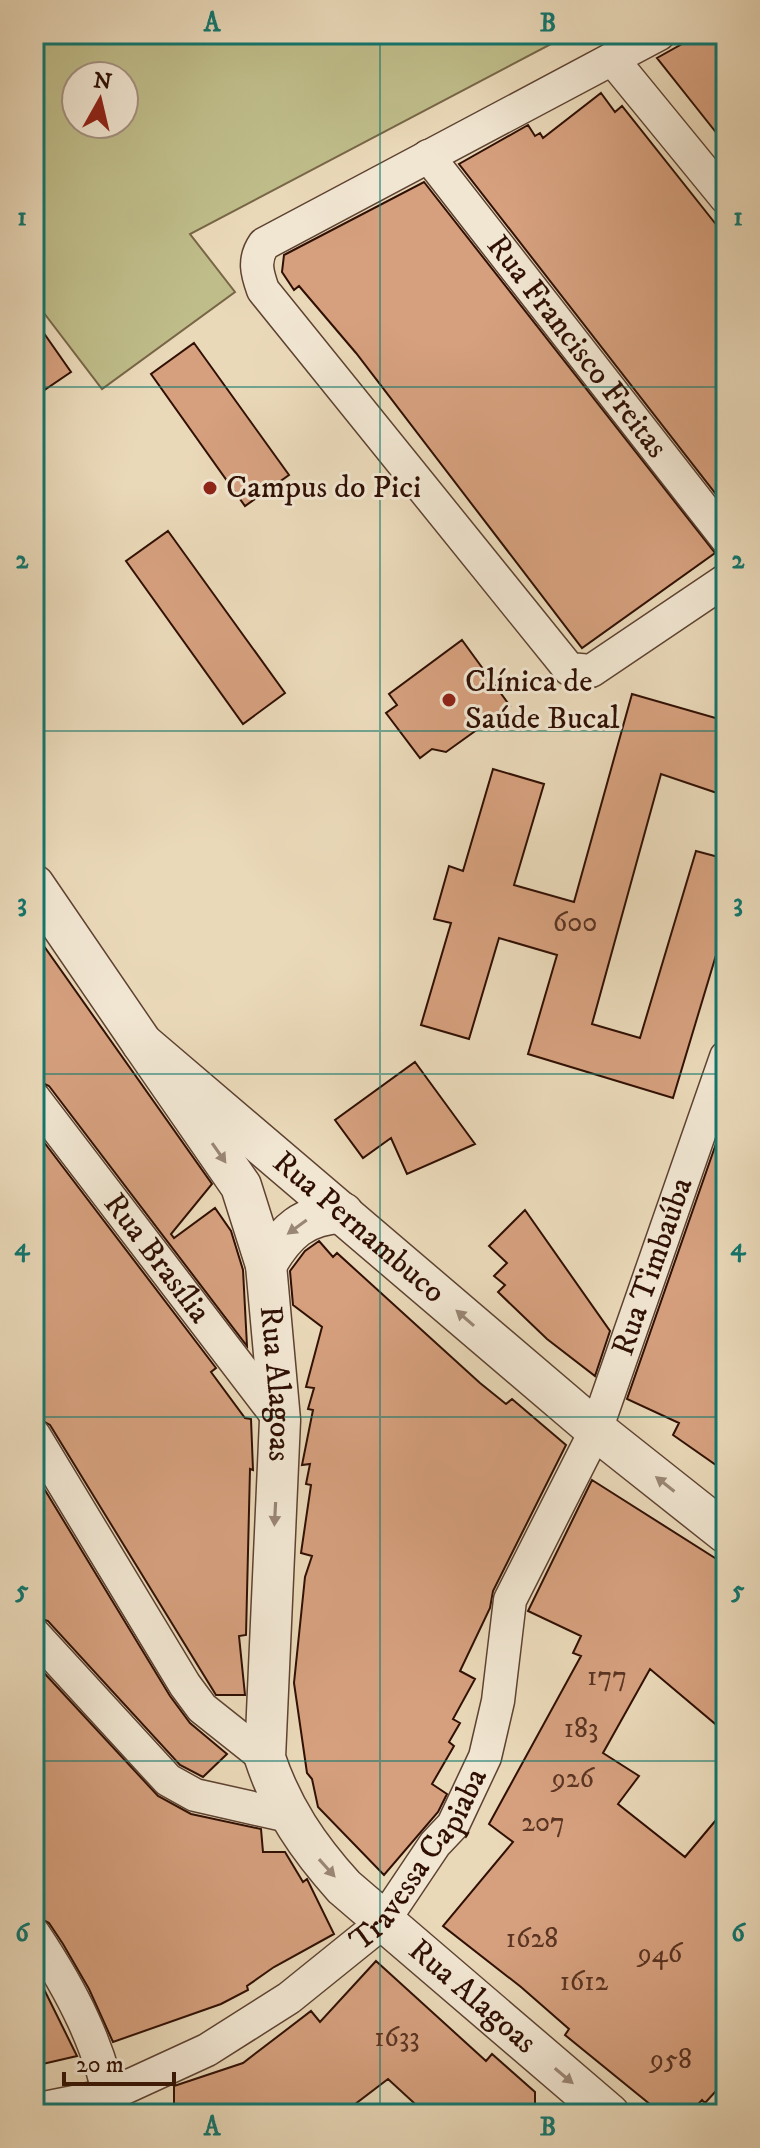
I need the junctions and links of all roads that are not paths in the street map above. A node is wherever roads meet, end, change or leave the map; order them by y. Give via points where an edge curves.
1 (659, 34) edge
2 (613, 60) junction
3 (428, 156) junction
4 (726, 198) edge
5 (726, 538) edge
6 (726, 580) edge
7 (34, 885) edge
8 (142, 1043) junction
9 (726, 1057) edge
10 (34, 1098) edge
11 (343, 1213) junction
12 (266, 1265) junction
13 (280, 1420) junction
14 (596, 1430) junction
15 (34, 1435) edge
16 (726, 1532) edge
17 (34, 1634) edge
18 (265, 1758) junction
19 (288, 1816) junction
20 (382, 1923) junction
21 (34, 1934) edge
22 (110, 2104) edge
23 (34, 2110) edge
24 (609, 2114) edge

1 - 2 street
2 - 3 street
2 - 4 street
3 - 5 street, Rua Francisco Freitas
3 - 6 street via 264,244 256,262 263,290 562,664 591,671
7 - 8 street, Rua Pernambuco
8 - 11 street, Rua Pernambuco
8 -> 12 street, Rua Alagoas via 241,1186
9 - 14 street, Rua Timbaúba
10 - 13 street, Rua Brasília
11 -> 12 street via 306,1219 291,1229
14 -> 11 street, Rua Pernambuco
12 - 13 street, Rua Alagoas
13 -> 18 street, Rua Alagoas
16 -> 14 street, Rua Pernambuco
14 - 20 street, Travessa Capiaba via 510,1600 498,1701 475,1783 453,1825
15 - 18 street, Rua Alagoas via 185,1685 202,1708
17 - 19 street via 168,1780 195,1795
18 - 19 street, Rua Alagoas
19 -> 20 street, Rua Alagoas via 316,1856
20 - 22 street, Travessa Capiaba via 247,2027
20 -> 24 street, Rua Alagoas
21 - 22 street via 74,1999
22 - 23 street, Travessa Capiaba

